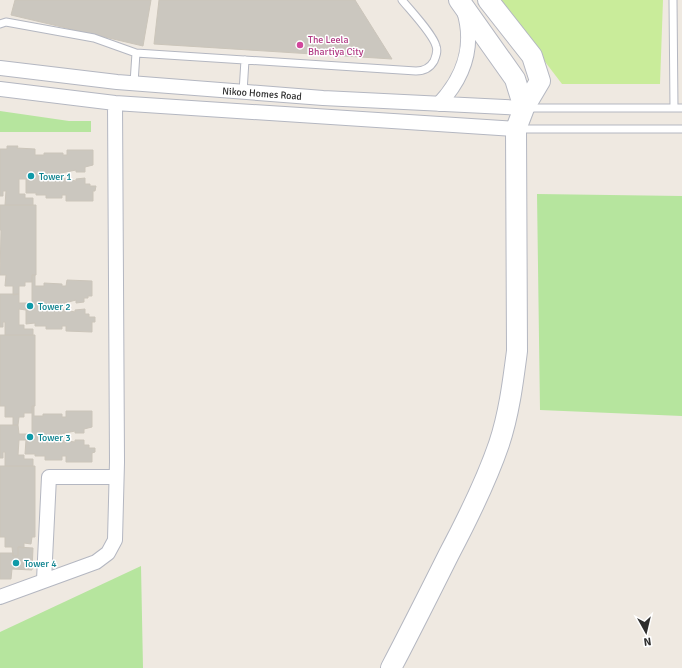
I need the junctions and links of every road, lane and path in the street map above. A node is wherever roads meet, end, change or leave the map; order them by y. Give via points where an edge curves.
1 (402, 0) edge
2 (488, 0) edge
3 (673, 0) edge
4 (461, 2) edge
5 (0, 24) edge
6 (136, 53) junction
7 (245, 60) junction
8 (0, 68) edge
9 (134, 83) junction
10 (0, 89) edge
11 (226, 90) junction
12 (243, 92) junction
13 (115, 103) junction
14 (439, 104) junction
15 (524, 108) junction
16 (678, 108) edge
17 (223, 110) junction
18 (516, 129) junction
19 (682, 129) edge
20 (116, 477) junction
21 (44, 580) junction
22 (0, 597) edge
23 (391, 668) edge

1 - 7 lane via 437,46 432,64 422,71
2 - 15 street via 532,56 540,81
3 - 16 lane
4 - 14 street via 468,29 467,54 458,80
4 - 15 street via 515,79
5 - 6 lane via 6,22 94,38
6 - 7 lane
6 - 9 lane
7 - 12 lane
8 - 9 street, Nikoo Homes Road
9 - 11 street, Nikoo Homes Road
10 - 13 street, Nikoo Homes Road
11 - 12 street, Nikoo Homes Road
11 - 17 street
12 - 14 street, Nikoo Homes Road
13 - 17 street, Nikoo Homes Road
13 - 20 street
14 - 15 street, Nikoo Homes Road
15 - 16 lane
15 - 18 street
17 - 18 street, Nikoo Homes Road
18 - 19 lane
18 - 23 street via 517,351 507,412 488,474 475,504
20 - 21 street via 115,540 108,553 96,562
20 - 21 street via 48,477
21 - 22 street

